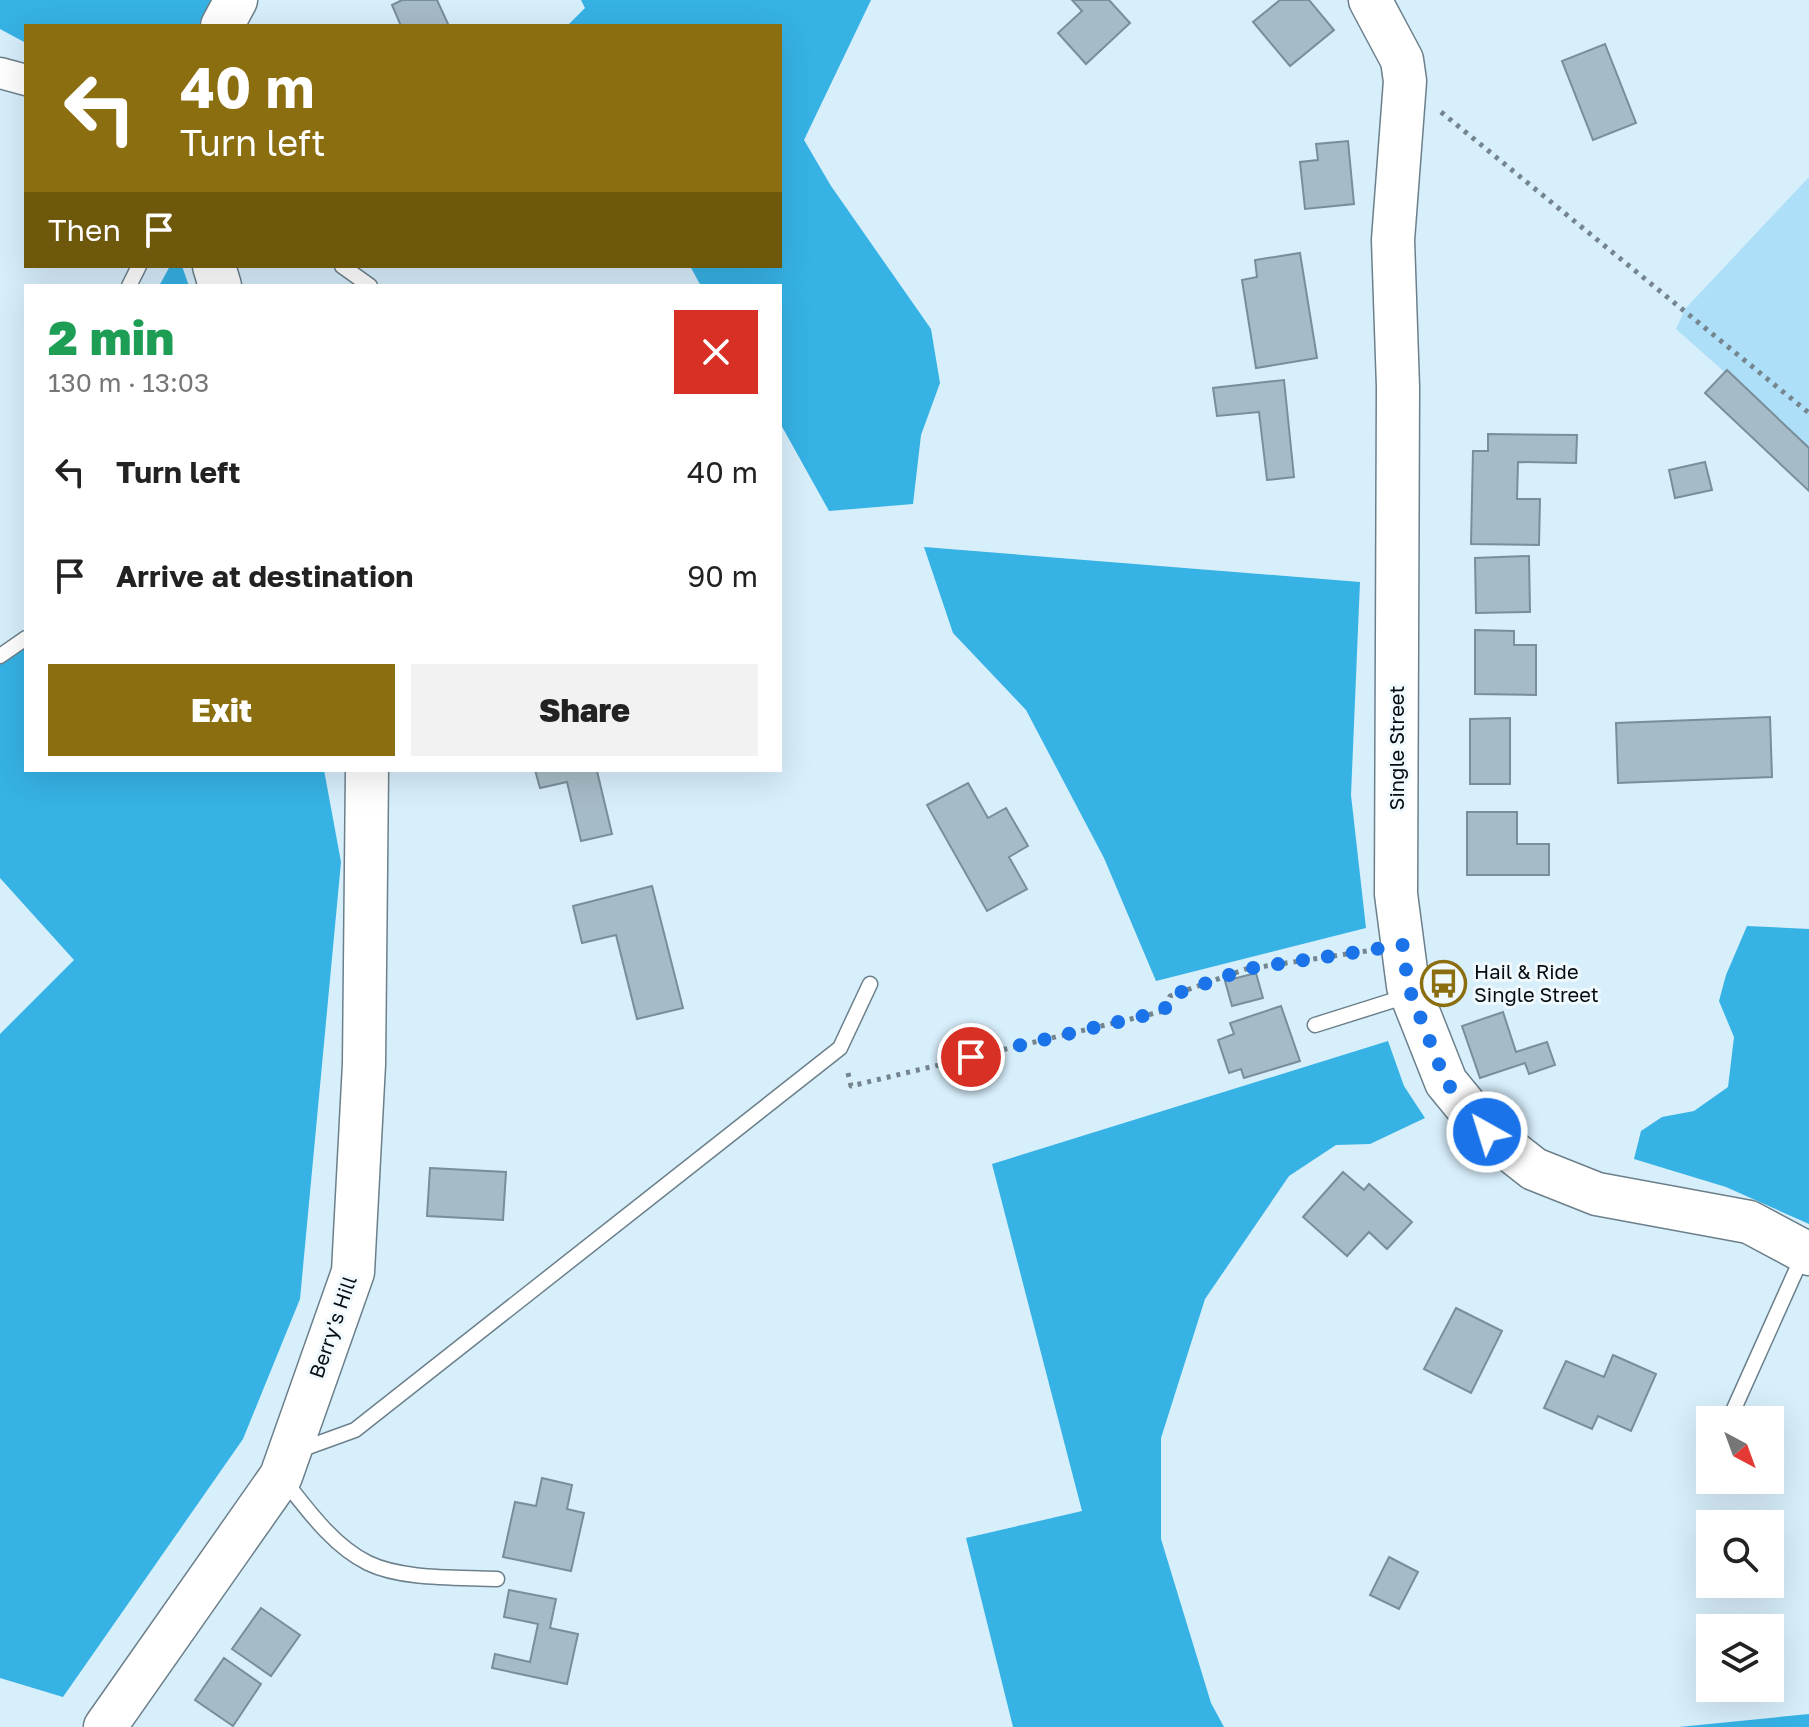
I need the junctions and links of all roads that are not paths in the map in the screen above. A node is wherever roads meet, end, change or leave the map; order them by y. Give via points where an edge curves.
1 (236, 0) edge
2 (1370, 0) edge
3 (223, 24) edge
4 (0, 73) edge
5 (24, 79) edge
6 (345, 268) edge
7 (367, 284) edge
8 (24, 639) edge
9 (0, 656) edge
10 (367, 772) edge
11 (870, 984) dead end
12 (1411, 995) junction
13 (1315, 1025) dead end
14 (1807, 1253) edge
15 (1736, 1406) edge
16 (285, 1465) junction
17 (497, 1579) dead end
18 (105, 1727) edge

1 - 3 street
2 - 12 street, Single Street via 1402,60 1405,81 1393,240 1398,387 1396,894
4 - 5 street
6 - 7 lane
8 - 9 lane
10 - 16 street, Berry's Hill via 364,1064 353,1272
11 - 16 lane via 840,1048 355,1430
12 - 13 lane
12 - 14 street, Single Street via 1446,1082 1487,1132 1534,1169 1597,1194 1749,1222
14 - 15 lane
16 - 17 lane via 329,1532 368,1563 402,1573
16 - 18 street, Berry's Hill

